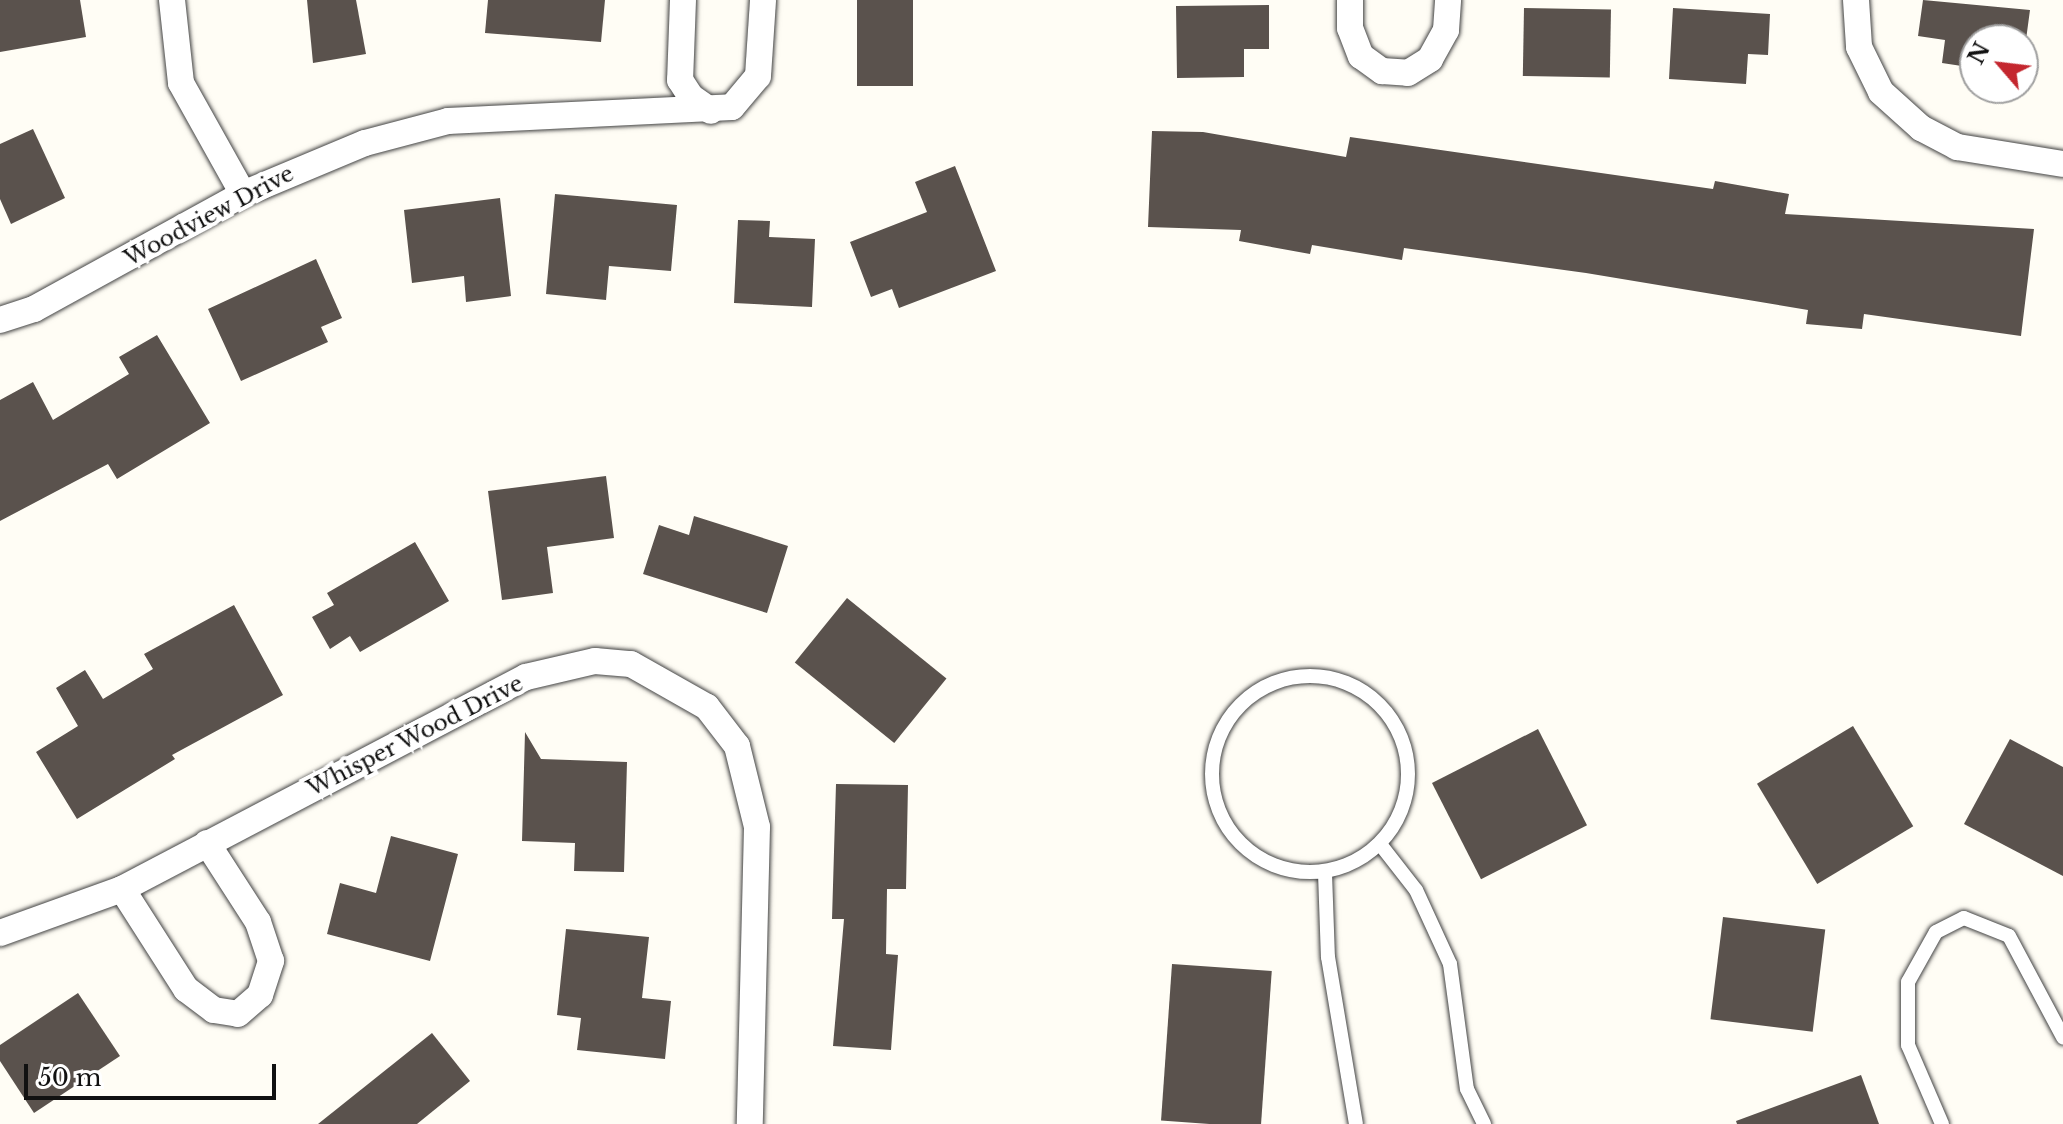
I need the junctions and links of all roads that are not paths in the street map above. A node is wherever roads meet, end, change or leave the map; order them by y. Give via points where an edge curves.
1 (172, 0) edge
2 (683, 0) edge
3 (763, 0) edge
4 (1350, 0) edge
5 (1448, 0) edge
6 (1856, 0) edge
7 (711, 111) junction
8 (2063, 164) edge
9 (243, 194) junction
10 (0, 320) edge
11 (207, 843) junction
12 (1380, 844) junction
13 (1325, 873) junction
14 (122, 889) junction
15 (0, 933) edge
16 (2063, 1037) edge
17 (750, 1124) edge
18 (1356, 1124) edge
19 (1484, 1124) edge
20 (1942, 1124) edge

1 - 9 street via 181,83
2 - 7 street via 680,80 691,97
3 - 7 street via 758,76 732,107
4 - 5 street via 1350,28 1361,56 1382,71 1408,73 1430,59 1446,30
6 - 8 street via 1859,47 1881,92 1921,128 1957,147
7 - 9 street, Woodview Drive via 448,121 365,143
9 - 10 street, Woodview Drive via 34,309
11 - 14 street, Whisper Wood Drive
11 - 14 street via 258,922 271,961 260,995 238,1014 214,1010 186,989
11 - 17 street, Whisper Wood Drive via 526,677 595,661 631,664 707,707 737,746 757,827
12 - 13 lane via 1355,863
12 - 13 lane via 1399,818 1408,788 1407,757 1387,715 1352,684 1322,675 1291,677 1261,688 1234,710 1217,739 1210,774 1216,807 1232,837 1258,860 1291,872
12 - 19 lane via 1416,890 1450,964 1467,1089
13 - 18 lane via 1328,957
14 - 15 street, Whisper Wood Drive
16 - 20 lane via 2009,936 1964,918 1936,932 1908,982 1908,1045

